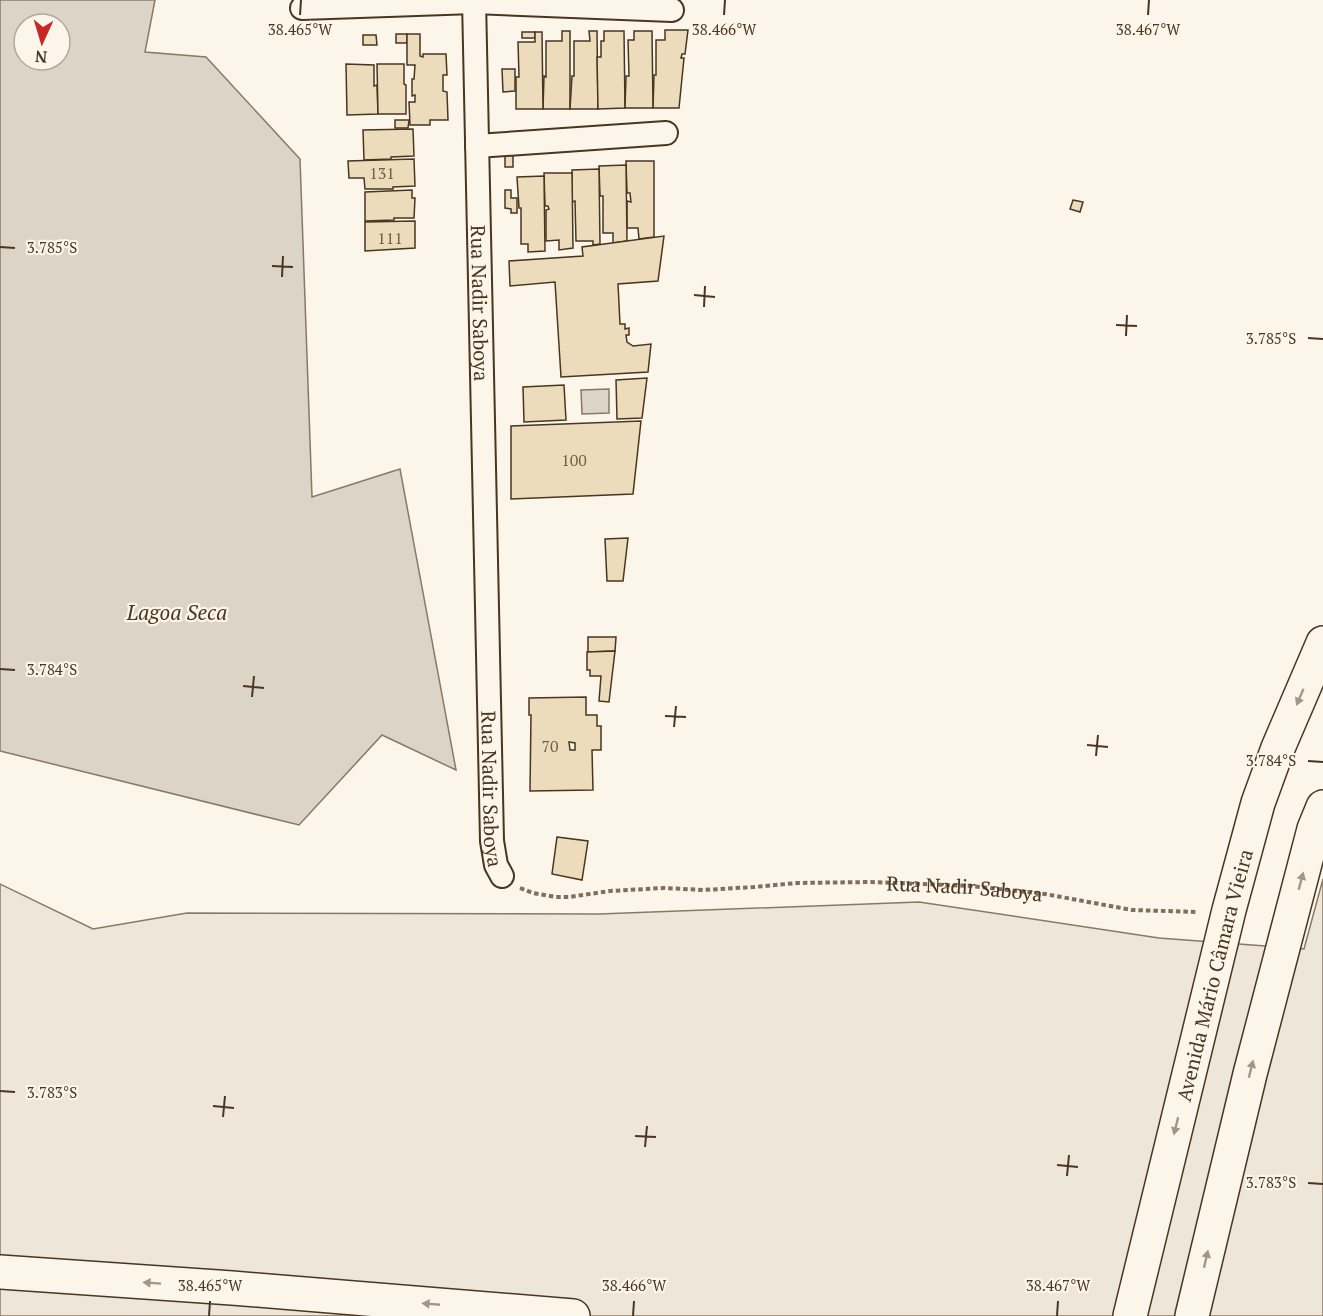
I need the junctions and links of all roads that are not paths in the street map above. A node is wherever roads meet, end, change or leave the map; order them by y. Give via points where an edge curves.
1 (474, 1) edge
2 (302, 8) dead end
3 (672, 10) dead end
4 (666, 133) dead end
5 (477, 146) junction
6 (1323, 643) edge
7 (1323, 807) edge
8 (502, 876) road end
9 (0, 1272) edge
10 (573, 1316) edge
11 (1130, 1316) edge
12 (1192, 1316) edge

1 - 2 street
1 - 3 street
1 - 5 street, Rua Nadir Saboya
4 - 5 street
5 - 8 street, Rua Nadir Saboya via 492,841
6 -> 11 street, Avenida Mário Câmara Vieira via 1258,803
12 -> 7 street via 1253,1063
10 -> 9 street

